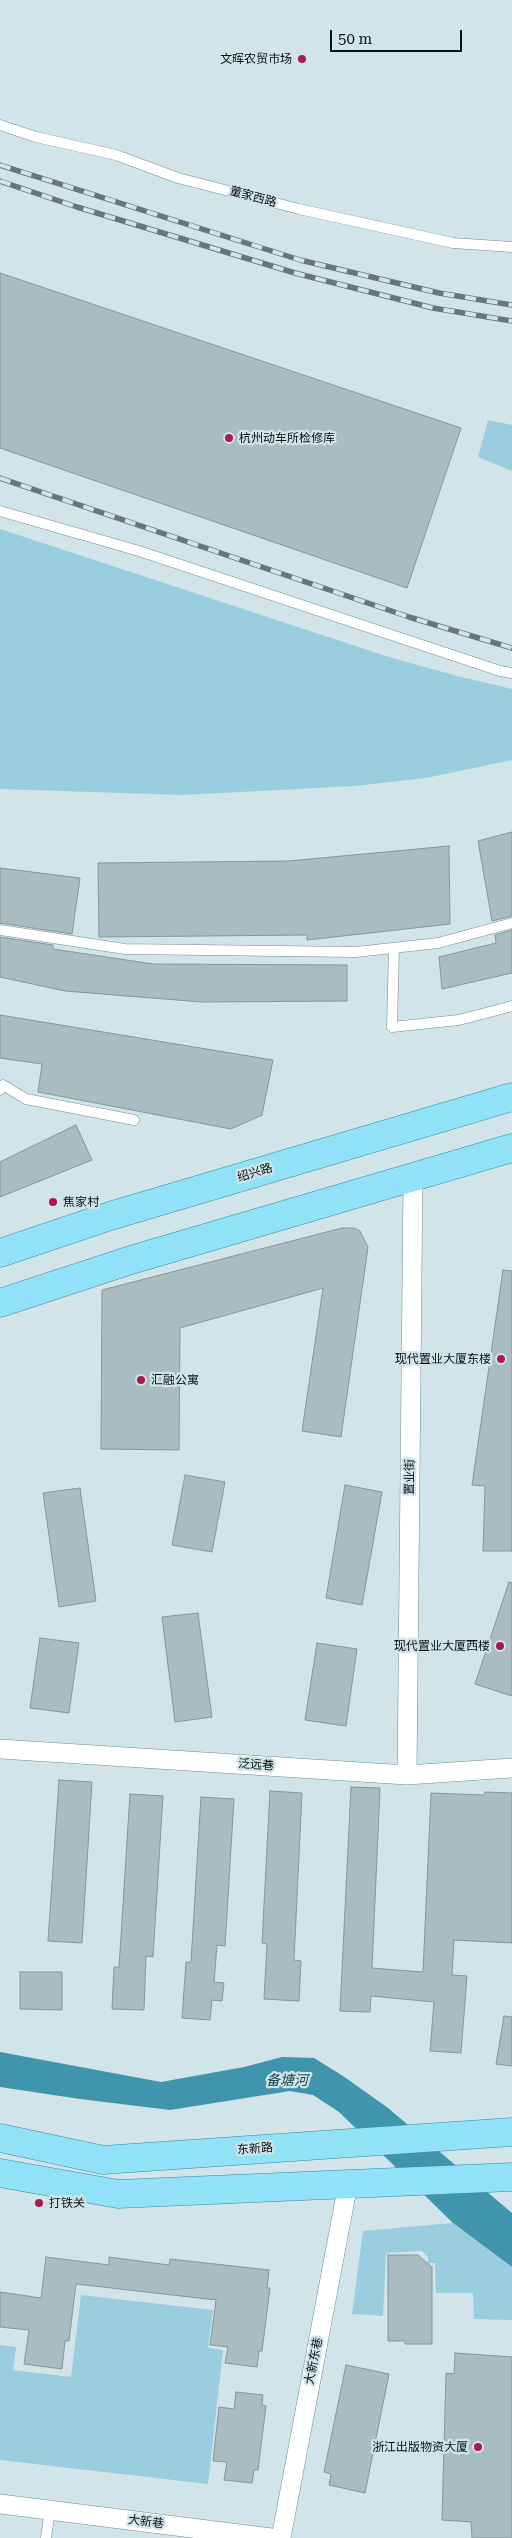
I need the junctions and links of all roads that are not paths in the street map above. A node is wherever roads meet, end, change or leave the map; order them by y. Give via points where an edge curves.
1 (0, 125) edge
2 (512, 247) edge
3 (0, 511) edge
4 (512, 673) edge
5 (512, 923) edge
6 (0, 930) edge
7 (394, 948) junction
8 (512, 1006) edge
9 (0, 1090) edge
10 (512, 1097) edge
11 (134, 1120) dead end
12 (512, 1148) edge
13 (413, 1178) junction
14 (2, 1248) edge
15 (0, 1302) edge
16 (0, 1749) edge
17 (512, 1768) edge
18 (407, 1775) junction
19 (512, 2132) edge
20 (0, 2138) edge
21 (0, 2173) edge
22 (512, 2177) edge
23 (348, 2184) junction
24 (0, 2504) edge
25 (50, 2510) junction
26 (46, 2538) edge
27 (271, 2538) edge
28 (281, 2538) edge

1 - 2 lane, 董家西路 via 36,137 116,155 178,178 299,209 453,242
3 - 4 lane via 139,551
5 - 7 lane via 438,943
6 - 7 lane via 125,949 356,952
7 - 8 lane via 392,1026 459,1020
9 - 11 lane via 3,1085 26,1099
10 - 14 main road, 绍兴路
12 - 13 main road
13 - 15 main road via 131,1260
13 - 18 street, 置业街
16 - 18 street, 泛远巷
17 - 18 street, 泛远巷
19 - 20 main road, 东新路 via 103,2160
21 - 23 main road via 118,2194
22 - 23 main road
23 - 28 street, 大新东巷
24 - 25 street, 大新巷
25 - 26 lane
25 - 27 street, 大新巷

